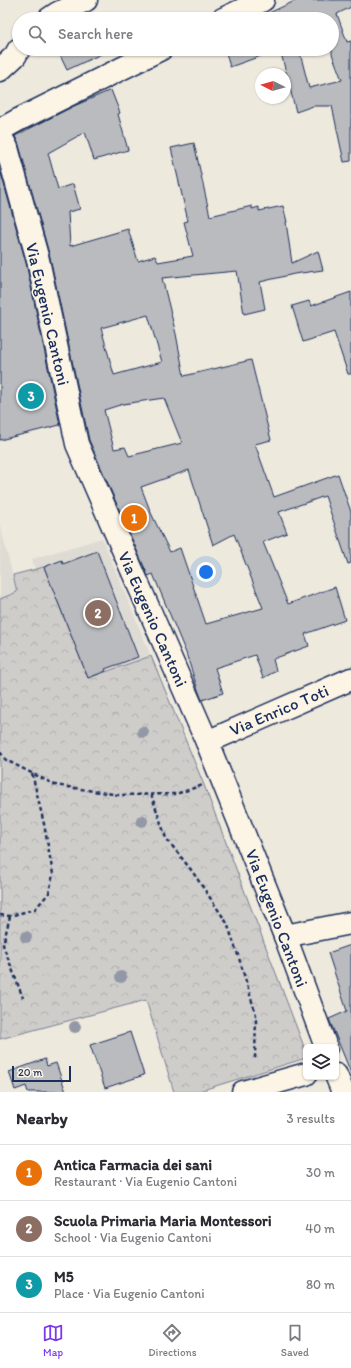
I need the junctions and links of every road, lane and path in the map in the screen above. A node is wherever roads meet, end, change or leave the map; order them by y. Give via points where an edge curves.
1 (86, 0) edge
2 (263, 0) edge
3 (60, 12) edge
4 (238, 12) edge
5 (15, 56) edge
6 (147, 56) edge
7 (0, 70) edge
8 (0, 130) edge
9 (0, 135) edge
10 (351, 679) edge
11 (207, 742) junction
12 (0, 752) edge
13 (32, 773) junction
14 (222, 779) junction
15 (151, 794) junction
16 (0, 915) edge
17 (10, 916) junction
18 (351, 924) edge
19 (285, 936) junction
20 (23, 998) dead end
21 (325, 1044) edge
22 (255, 1059) dead end
23 (303, 1075) edge
24 (338, 1080) edge
25 (243, 1092) edge
26 (343, 1092) edge

1 - 3 street
2 - 4 street
5 - 7 street
6 - 8 street
9 - 11 street, Via Eugenio Cantoni via 7,148 38,260 77,444
10 - 11 street, Via Enrico Toti
11 - 14 street, Via Eugenio Cantoni
12 - 13 path via 6,760
13 - 15 path via 55,784 119,795
13 - 17 path via 53,874 49,892 35,909
14 - 15 path via 176,794
14 - 19 street, Via Eugenio Cantoni
15 - 22 path via 166,838 227,923 256,1015
16 - 17 path
17 - 20 path via 3,944
18 - 19 street
19 - 21 street, Via Eugenio Cantoni
23 - 25 street
24 - 26 street

